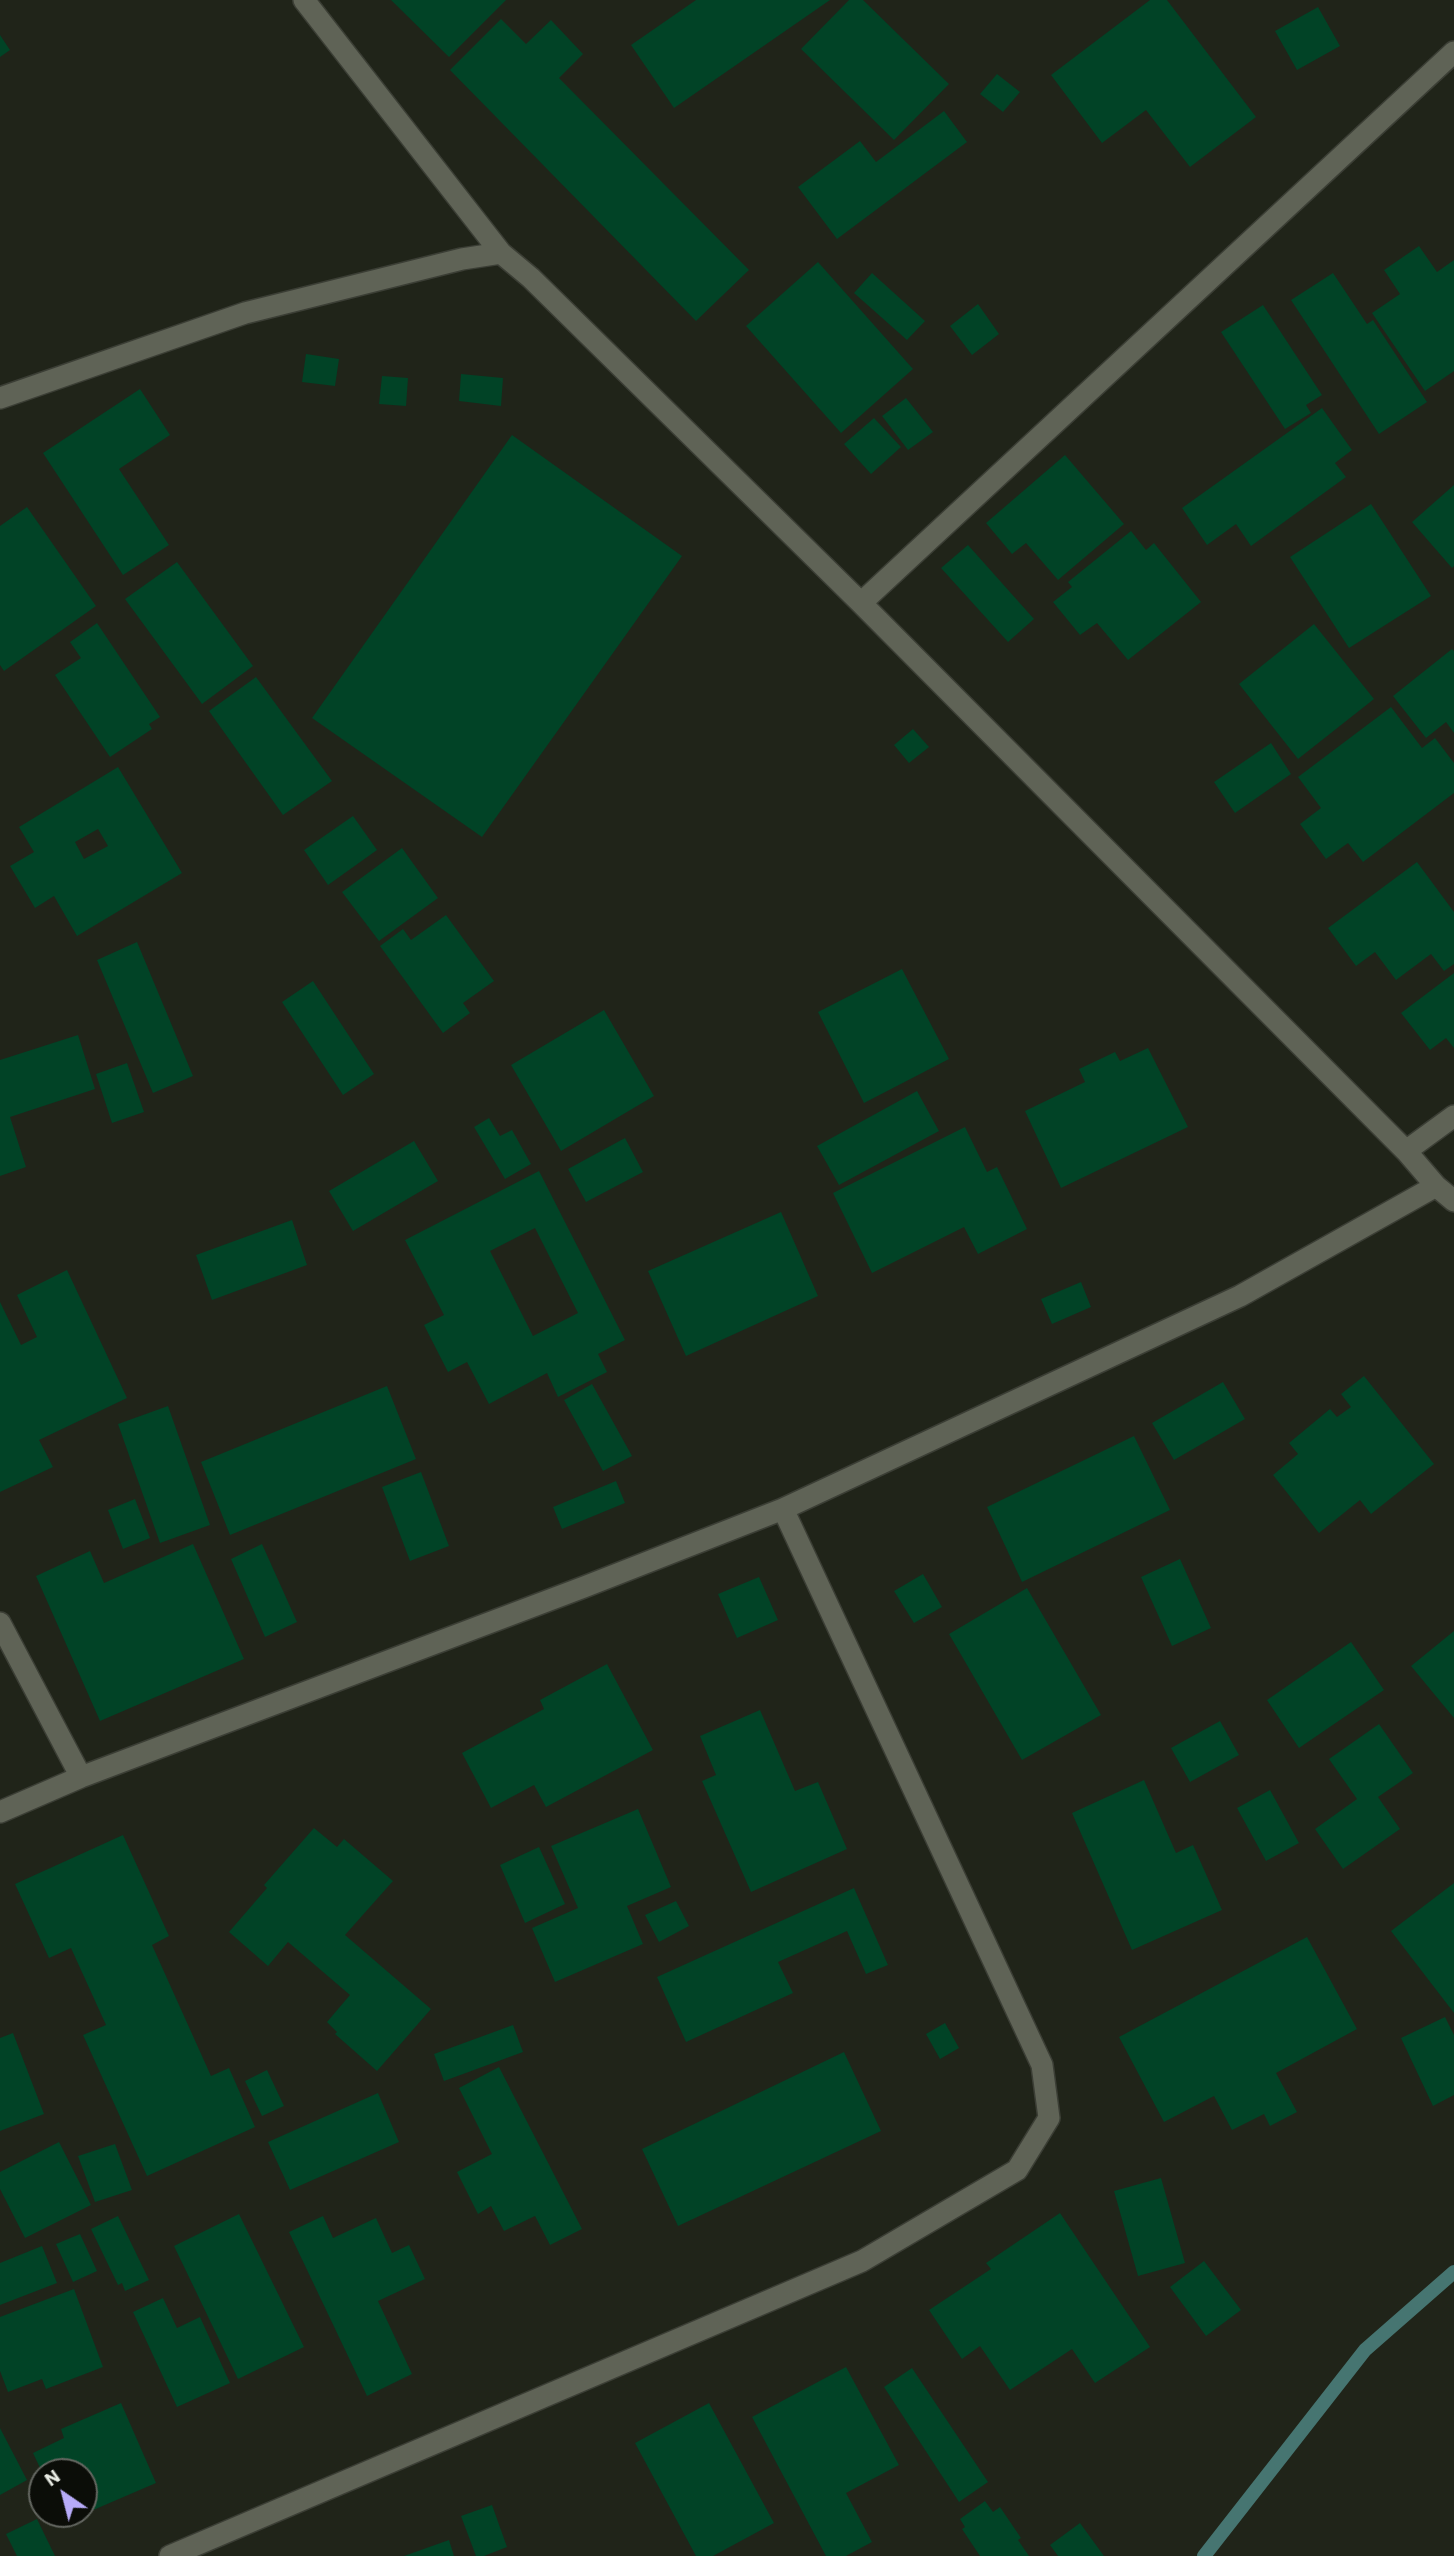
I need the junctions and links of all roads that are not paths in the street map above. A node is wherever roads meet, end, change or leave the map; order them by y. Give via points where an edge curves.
1 (304, 0) edge
2 (1454, 52) edge
3 (501, 253) junction
4 (0, 398) edge
5 (861, 603) junction
6 (1454, 1116) edge
7 (1406, 1151) junction
8 (1436, 1186) junction
9 (1454, 1201) edge
10 (783, 1509) junction
11 (0, 1623) edge
12 (81, 1777) junction
13 (0, 1812) edge
14 (170, 2556) edge

1 - 3 street
2 - 5 street
3 - 4 street via 245,313
3 - 5 street
5 - 7 street
6 - 7 street
7 - 8 street
8 - 9 street
8 - 10 street via 1240,1296
10 - 12 street
10 - 14 street via 1042,2065 1049,2119 1017,2170 862,2261
11 - 12 street
12 - 13 street

